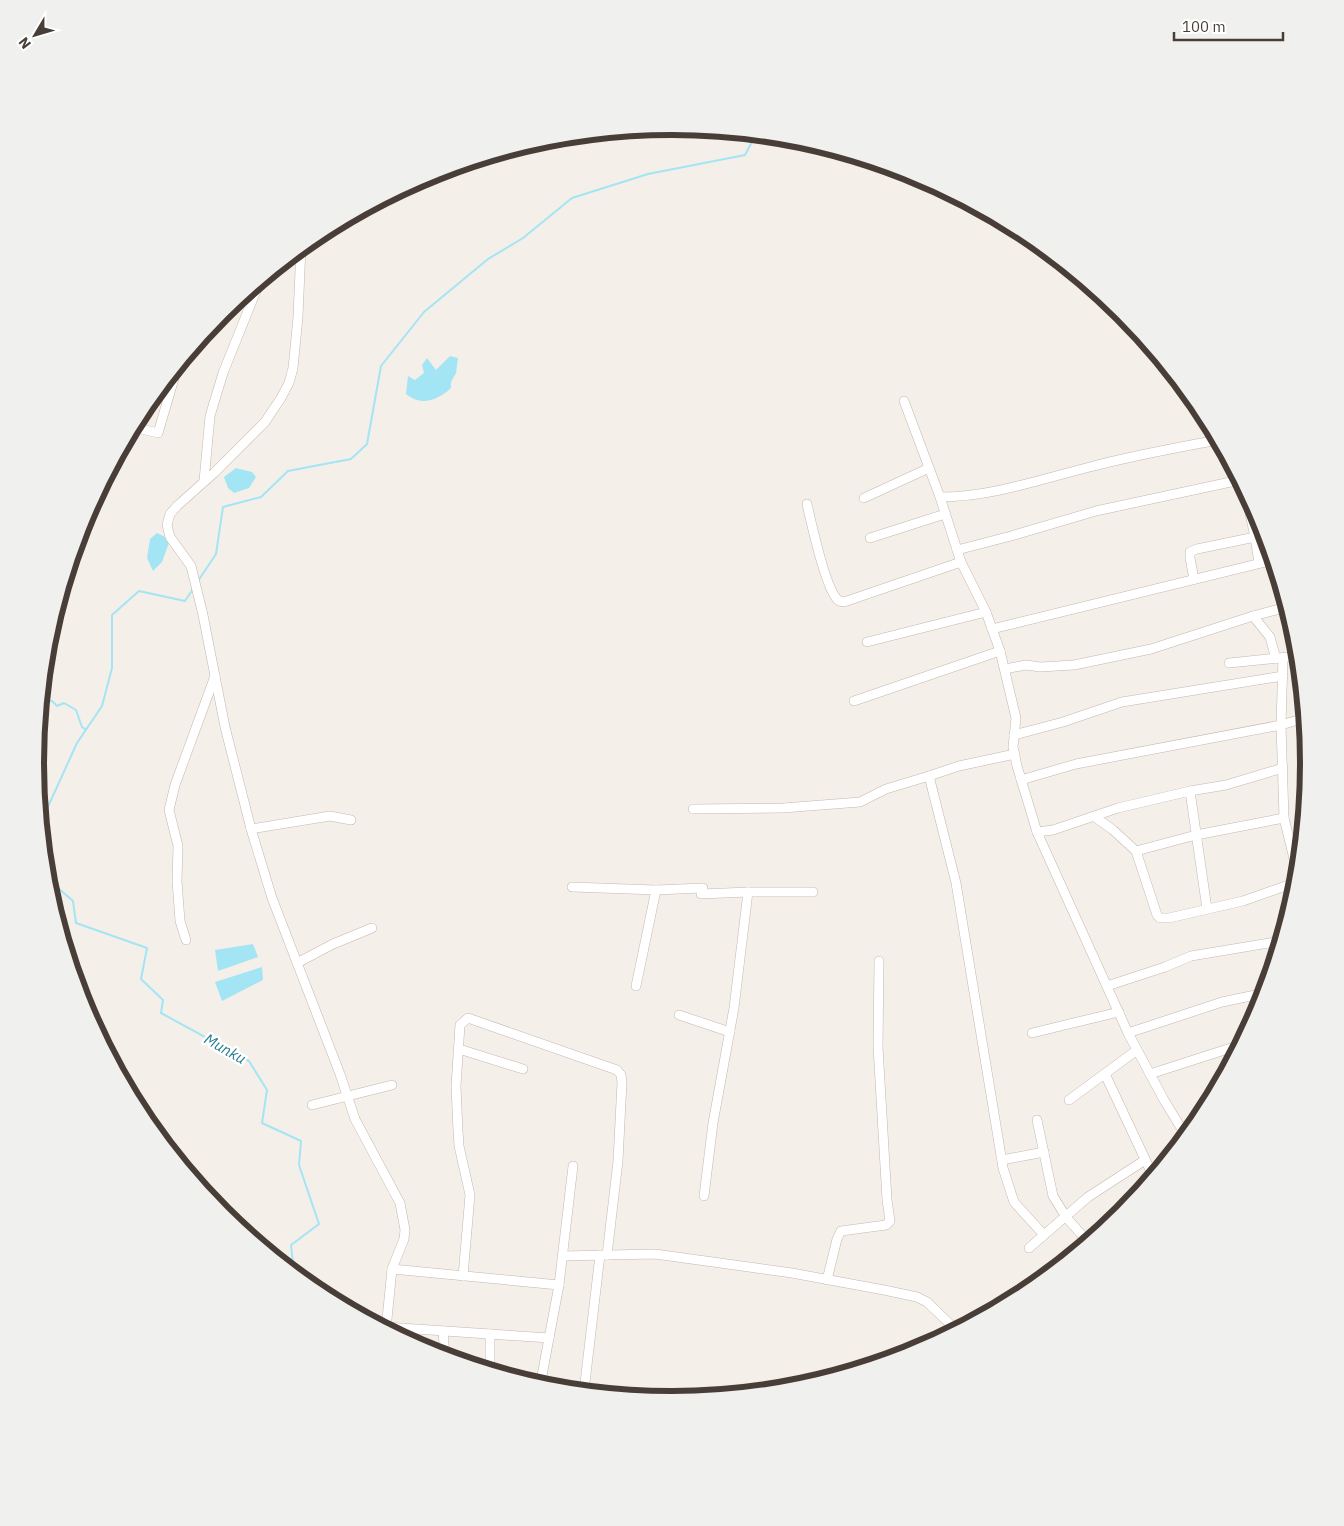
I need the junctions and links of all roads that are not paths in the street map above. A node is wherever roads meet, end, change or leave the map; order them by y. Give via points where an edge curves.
1 (301, 257) edge
2 (255, 294) edge
3 (173, 383) edge
4 (904, 401) dead end
5 (141, 428) edge
6 (1211, 441) edge
7 (929, 468) junction
8 (204, 481) junction
9 (1233, 481) edge
10 (940, 497) junction
11 (864, 498) dead end
12 (807, 504) dead end
13 (945, 514) junction
14 (1252, 523) edge
15 (1255, 537) junction
16 (870, 538) dead end
17 (957, 550) junction
18 (1267, 561) edge
19 (961, 562) junction
20 (1258, 563) junction
21 (1194, 579) junction
22 (1281, 609) edge
23 (986, 612) junction
24 (1253, 616) junction
25 (992, 629) junction
26 (867, 642) dead end
27 (1000, 652) junction
28 (1291, 657) edge
29 (1280, 659) junction
30 (1229, 663) dead end
31 (1005, 669) junction
32 (215, 675) junction
33 (1283, 676) junction
34 (854, 701) dead end
35 (1299, 720) edge
36 (1281, 725) junction
37 (1014, 735) junction
38 (1015, 754) junction
39 (1283, 768) junction
40 (929, 776) junction
41 (1021, 780) junction
42 (1190, 791) junction
43 (693, 809) dead end
44 (1095, 817) junction
45 (1284, 818) junction
46 (351, 820) dead end
47 (251, 829) junction
48 (1037, 832) junction
49 (1196, 835) junction
50 (1295, 847) edge
51 (1136, 851) junction
52 (1288, 885) edge
53 (572, 887) dead end
54 (656, 890) junction
55 (748, 892) junction
56 (812, 892) dead end
57 (1207, 910) junction
58 (372, 928) dead end
59 (186, 940) dead end
60 (1274, 942) edge
61 (879, 961) dead end
62 (297, 963) junction
63 (636, 986) dead end
64 (1107, 986) junction
65 (1255, 995) edge
66 (1119, 1012) junction
67 (679, 1015) dead end
68 (730, 1032) junction
69 (1032, 1032) dead end
70 (1128, 1033) junction
71 (1231, 1048) edge
72 (459, 1049) junction
73 (1137, 1050) junction
74 (523, 1069) dead end
75 (1105, 1074) junction
76 (1150, 1074) junction
77 (392, 1084) dead end
78 (347, 1097) junction
79 (1069, 1100) dead end
80 (312, 1105) dead end
81 (1038, 1120) dead end
82 (1182, 1129) edge
83 (1044, 1152) junction
84 (1002, 1160) junction
85 (1145, 1160) junction
86 (573, 1166) dead end
87 (1150, 1170) edge
88 (704, 1196) dead end
89 (1066, 1216) junction
90 (1044, 1235) junction
91 (1084, 1237) edge
92 (1029, 1248) dead end
93 (604, 1255) junction
94 (562, 1256) junction
95 (392, 1269) junction
96 (463, 1276) junction
97 (827, 1280) junction
98 (559, 1285) junction
99 (387, 1322) edge
100 (951, 1325) edge
101 (400, 1329) edge
102 (444, 1331) junction
103 (490, 1334) junction
104 (549, 1338) junction
105 (445, 1348) edge
106 (490, 1364) edge
107 (542, 1377) edge
108 (585, 1385) edge

1 - 8 street via 298,317 289,383 265,422
2 - 8 street via 223,373 210,416
3 - 5 street via 158,433
4 - 7 street
6 - 10 street via 1003,489
7 - 10 street
7 - 11 street
8 - 32 street via 170,514 167,525 170,537 191,566
9 - 17 street via 1096,511
10 - 13 street
12 - 19 street via 829,584 839,601
13 - 16 street
13 - 17 street
14 - 15 street
15 - 20 street
15 - 21 street via 1190,552
17 - 19 street
18 - 20 street
19 - 23 street
20 - 21 street
21 - 25 street
22 - 24 street
23 - 25 street
23 - 26 street
24 - 29 street via 1270,637
24 - 31 street via 1151,650 1074,665 1040,668 1026,665
25 - 27 street
27 - 31 street
27 - 34 street
28 - 29 street
29 - 30 street
29 - 33 street
31 - 37 street via 1016,718
32 - 47 street
32 - 59 street via 169,810 178,846 180,920
33 - 36 street
33 - 37 street via 1122,702
35 - 36 street
36 - 39 street
36 - 41 street via 1076,764
37 - 38 street
38 - 40 street
38 - 41 street
39 - 42 street via 1226,785
39 - 45 street
40 - 43 street via 886,789 860,802 783,808
40 - 84 street via 956,883
41 - 48 street
42 - 44 street via 1118,808
42 - 49 street
44 - 48 street
44 - 51 street
45 - 49 street
45 - 50 street
46 - 47 street via 330,816
47 - 62 street via 272,898
48 - 64 street
49 - 51 street
49 - 57 street
51 - 57 street via 1160,918
52 - 57 street
53 - 54 street
54 - 55 street
54 - 63 street
55 - 56 street
55 - 68 street
58 - 62 street
60 - 64 street via 1191,956
61 - 97 street via 878,1047 890,1221 886,1225 841,1231
62 - 78 street
64 - 66 street
65 - 70 street via 1222,1002
66 - 69 street
66 - 70 street
67 - 68 street
68 - 88 street via 713,1123
70 - 73 street
71 - 76 street
72 - 74 street
72 - 93 street via 460,1025 468,1018 578,1055 617,1070 621,1075 618,1161
72 - 96 street via 456,1086 459,1139 470,1195
73 - 75 street
73 - 76 street
75 - 79 street
75 - 85 street
76 - 82 street
77 - 78 street
78 - 80 street
78 - 95 street via 355,1119 400,1203 406,1230
81 - 83 street
83 - 84 street
83 - 89 street via 1053,1196
84 - 90 street via 1014,1202
85 - 87 street
85 - 89 street via 1088,1197
86 - 94 street
89 - 90 street
89 - 91 street
90 - 92 street
93 - 94 street
93 - 97 street via 655,1254
93 - 108 street
94 - 98 street
95 - 96 street
95 - 99 street
96 - 98 street
97 - 100 street via 916,1297 927,1302
98 - 104 street
101 - 102 street
102 - 103 street
102 - 105 street
103 - 104 street
103 - 106 street
104 - 107 street

